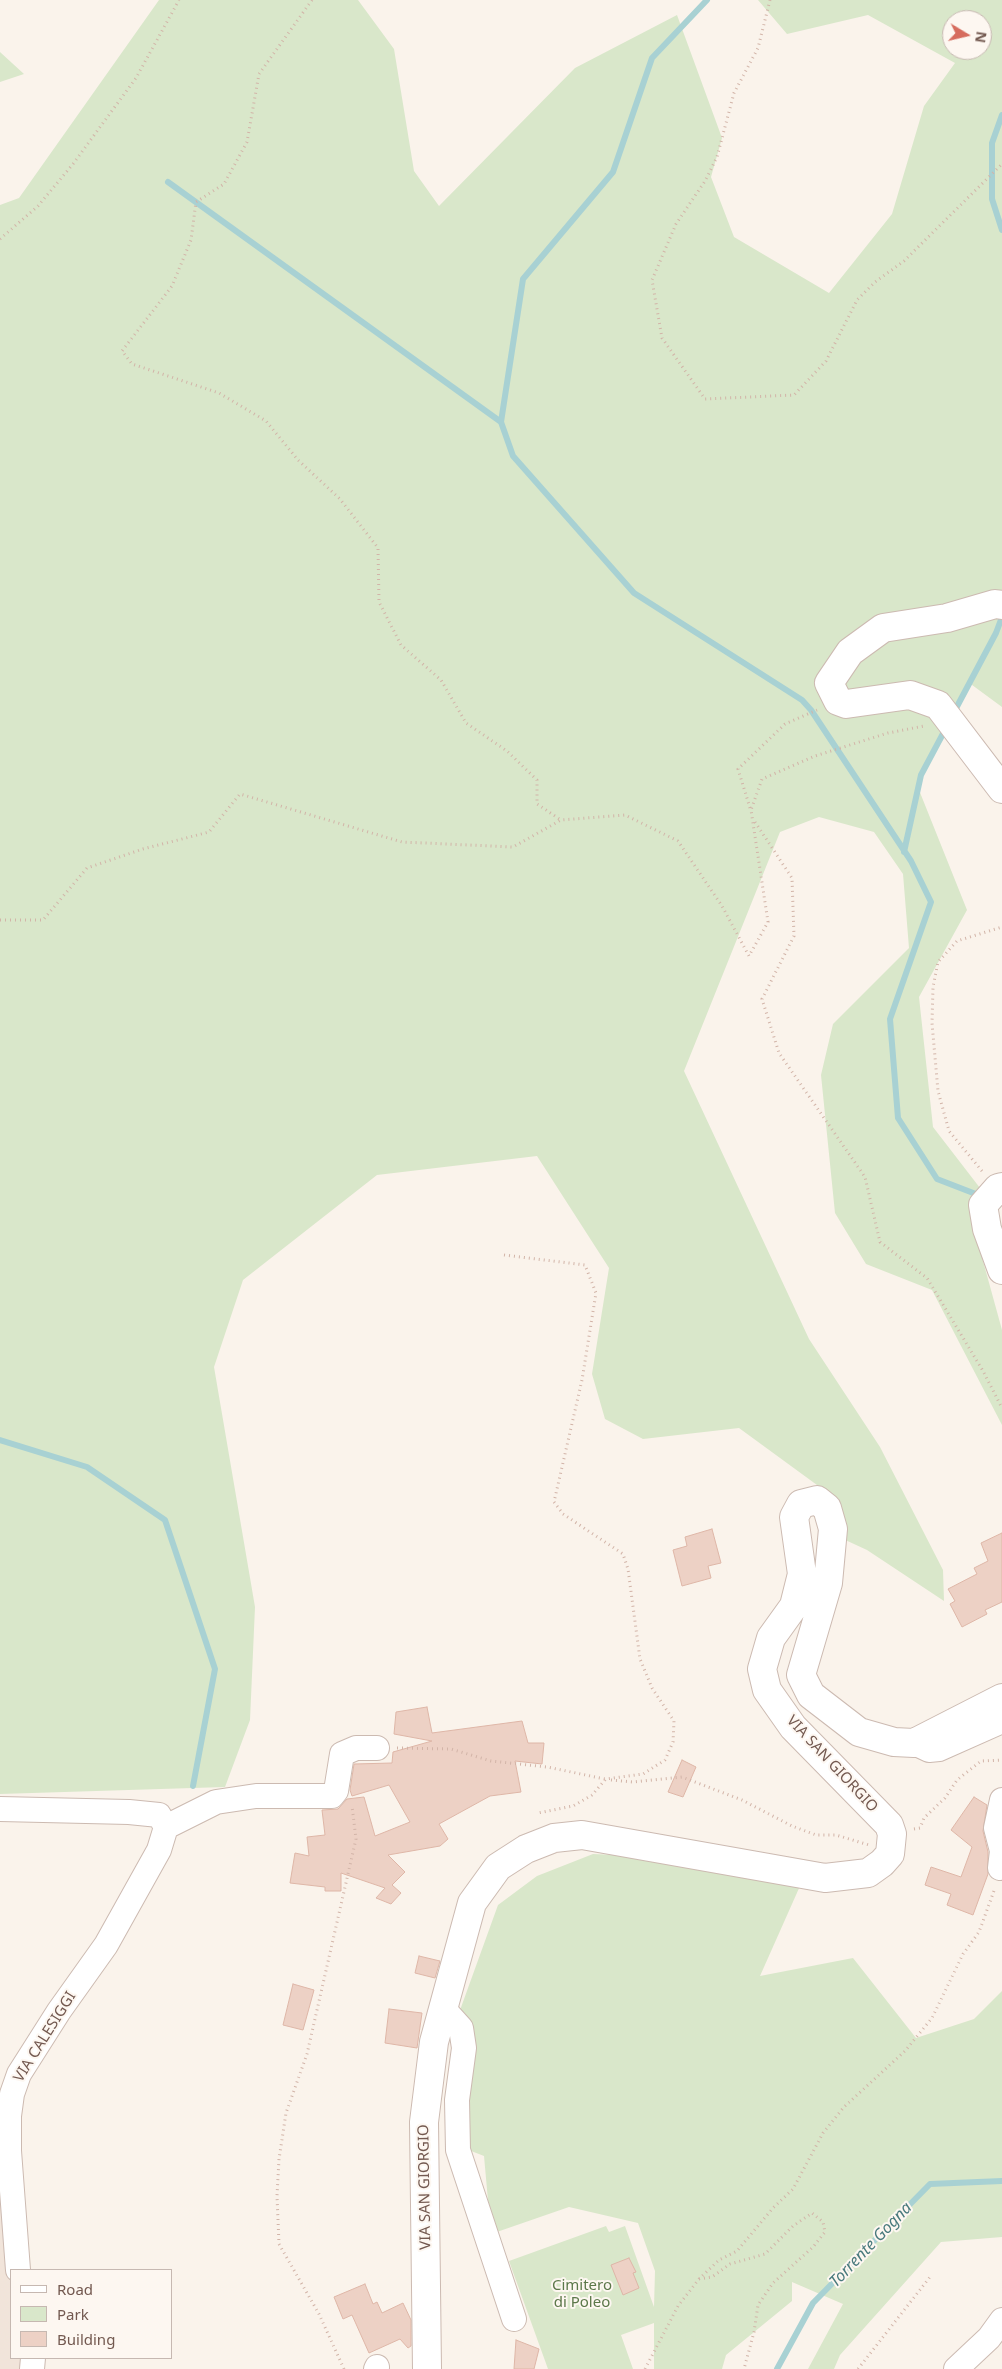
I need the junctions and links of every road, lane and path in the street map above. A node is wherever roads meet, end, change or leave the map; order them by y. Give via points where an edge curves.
1 (179, 0) edge
2 (312, 0) edge
3 (770, 0) edge
4 (1002, 164) edge
5 (0, 239) edge
6 (998, 605) edge
7 (838, 701) junction
8 (929, 725) dead end
9 (1002, 789) edge
10 (751, 810) junction
11 (561, 820) junction
12 (0, 920) edge
13 (1002, 927) edge
14 (995, 1193) edge
15 (504, 1255) dead end
16 (1002, 1270) edge
17 (1002, 1408) edge
18 (1002, 1698) edge
19 (1002, 1721) edge
20 (914, 1743) junction
21 (377, 1748) joint
22 (1002, 1760) edge
23 (606, 1779) junction
24 (336, 1782) junction
25 (1002, 1800) edge
26 (0, 1809) edge
27 (538, 1813) dead end
28 (166, 1827) junction
29 (892, 1834) junction
30 (1000, 1868) joint
31 (442, 2007) junction
32 (18, 2269) edge
33 (930, 2277) dead end
34 (700, 2279) junction
35 (514, 2319) dead end
36 (1002, 2320) edge
37 (344, 2369) edge
38 (427, 2369) edge
39 (645, 2369) edge
40 (744, 2369) edge
41 (858, 2369) edge
42 (956, 2369) edge

1 - 5 path via 136,78 73,164 38,206
2 - 11 path via 259,74 247,142 224,184 196,202 191,240 172,286 122,351 132,364 219,393 266,421 298,460 340,499 378,548 379,602 401,645 441,680 466,723 507,751 537,780 537,804
3 - 4 path via 758,48 734,93 717,157 706,181 676,224 652,280 662,338 705,399 794,394 826,361 857,300 904,261
6 - 7 street via 947,618 884,628 850,652 829,683
7 - 9 street via 846,704 910,695 938,705
7 - 10 path via 785,724 738,768
8 - 10 path via 888,733 815,756 762,780
10 - 11 path via 768,922 749,956 722,906 678,841 625,815
10 - 17 path via 756,825 792,878 794,936 762,999 779,1053 865,1177 880,1242 927,1278
11 - 12 path via 513,847 402,842 240,794 209,832 87,868 43,920
13 - 14 path via 957,941 938,962 932,987 938,1090 949,1131
14 - 16 street via 987,1229
15 - 23 path via 585,1265 596,1293 582,1380 554,1502 563,1514 623,1554 628,1569 640,1659 652,1688 674,1721 673,1742 665,1760 642,1774
18 - 20 street
19 - 20 street via 939,1749 930,1750
20 - 29 street, VIA SAN GIORGIO via 894,1742 860,1732 811,1695 802,1675 828,1583 833,1529 827,1508 817,1500 801,1504 794,1517 802,1574 794,1606 770,1638 762,1669 767,1690 793,1727 889,1825
21 - 23 path via 451,1749 491,1761 547,1767
21 - 24 street via 356,1748 342,1754
22 - 29 path via 981,1761 957,1780 946,1798 924,1818 920,1828
23 - 27 path via 592,1795 573,1806
23 - 29 path via 634,1782 682,1778 742,1800 816,1835 836,1835 871,1846
24 - 28 street via 332,1796 256,1796 216,1802
24 - 37 path via 350,1788 356,1839 307,2054 286,2114 277,2196 278,2244 319,2314
25 - 30 street via 996,1828 1002,1851
26 - 28 street via 159,1815
28 - 32 street, VIA CALESIGGI via 159,1850 106,1945 19,2074 12,2094 9,2151
29 - 31 street, VIA SAN GIORGIO via 890,1854 868,1873 825,1878 582,1835 554,1838 535,1845 498,1866 472,1903
30 - 34 path via 992,1901 979,1932 962,1954 932,2018 905,2051 844,2107 823,2133 793,2189 737,2251 719,2260
31 - 35 street via 461,2028 464,2048 457,2100 458,2150
31 - 38 street, VIA SAN GIORGIO via 424,2122
33 - 41 path
34 - 39 path via 678,2306
34 - 40 path via 712,2277 730,2264 765,2254 793,2226 812,2213 823,2222 825,2232 773,2283 758,2305
36 - 42 street via 989,2338

